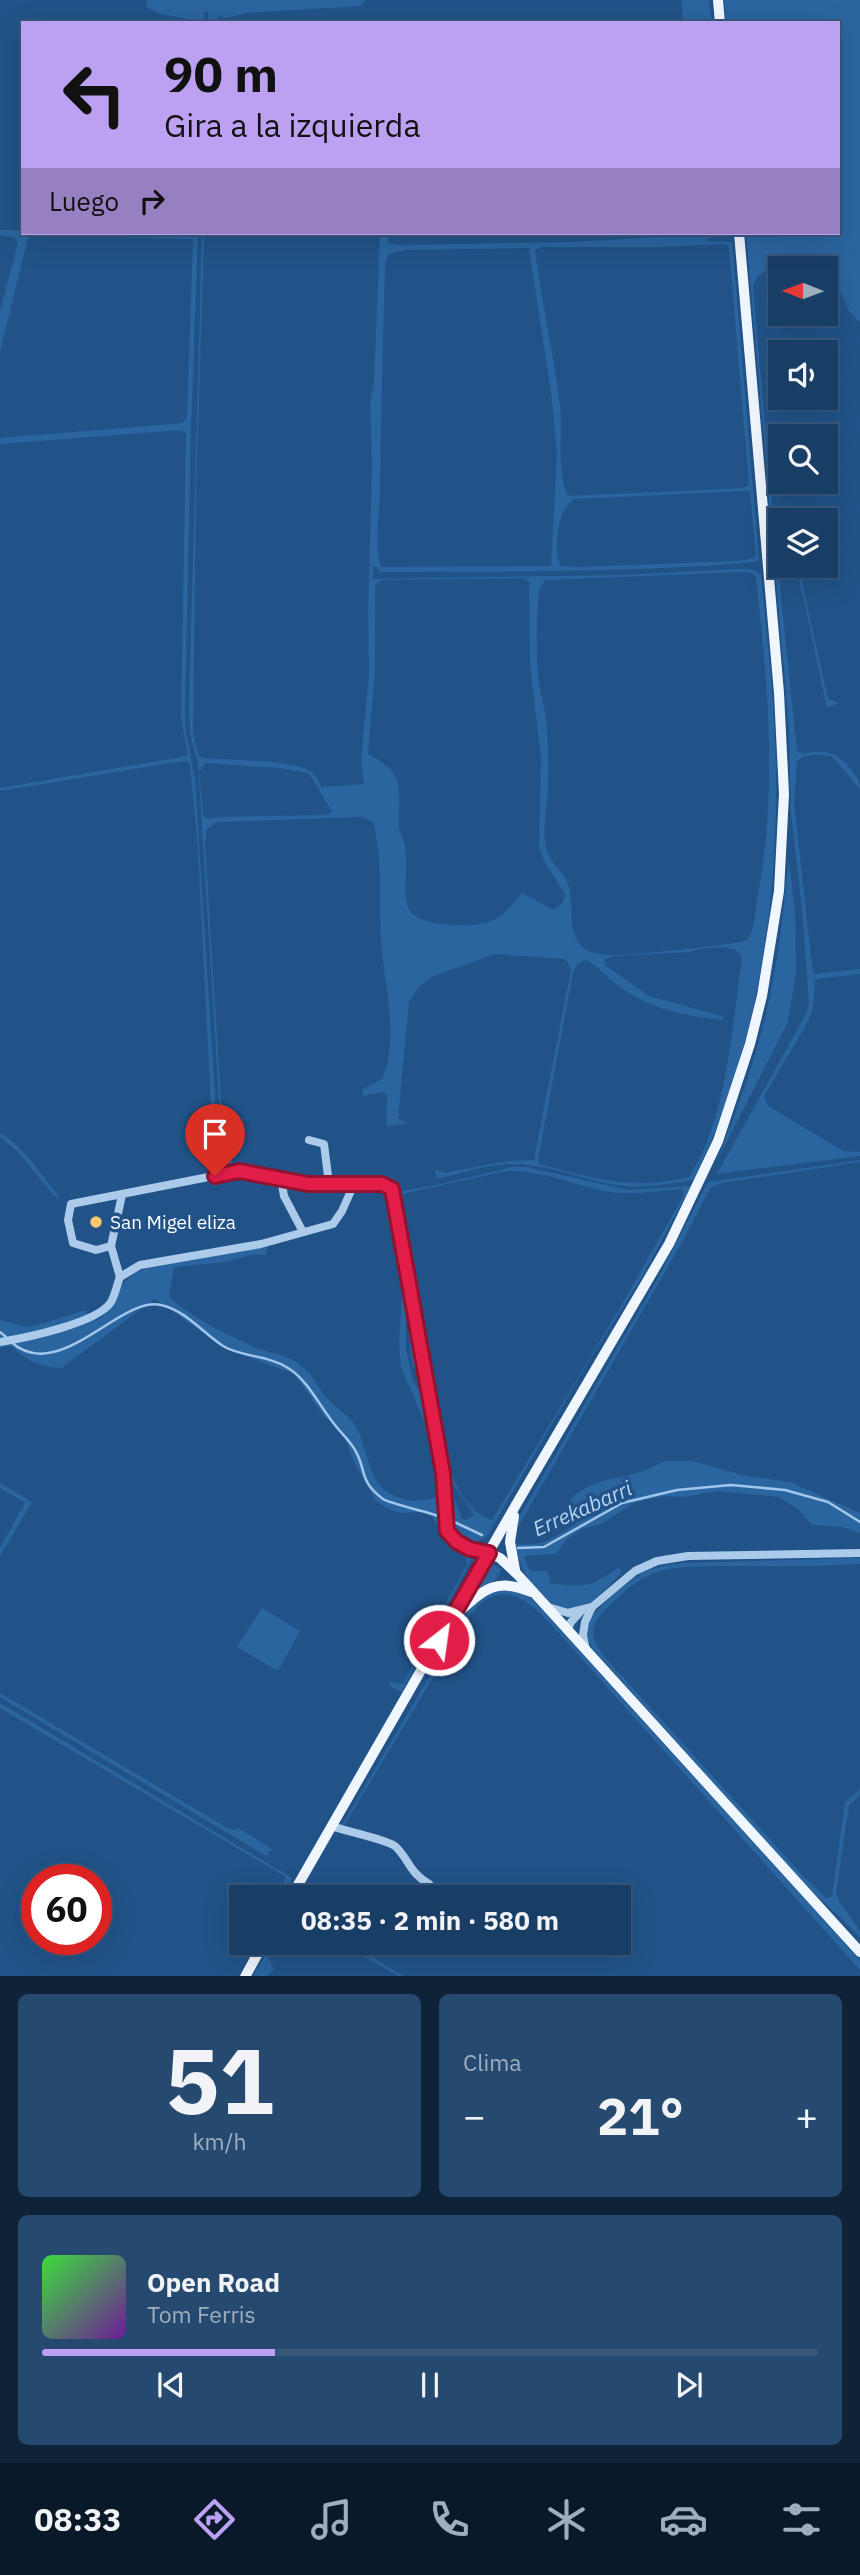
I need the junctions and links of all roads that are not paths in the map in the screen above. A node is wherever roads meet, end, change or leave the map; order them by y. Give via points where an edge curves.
1 (718, 0) edge
2 (720, 21) edge
3 (739, 235) edge
4 (309, 1140) dead end
5 (281, 1179) junction
6 (329, 1184) junction
7 (354, 1184) junction
8 (122, 1195) junction
9 (303, 1232) junction
10 (111, 1246) junction
11 (120, 1277) junction
12 (0, 1342) edge
13 (517, 1503) junction
14 (489, 1553) junction
15 (860, 1553) edge
16 (507, 1563) junction
17 (517, 1574) junction
18 (496, 1585) junction
19 (535, 1594) junction
20 (547, 1607) junction
21 (585, 1614) junction
22 (451, 1620) junction
23 (568, 1629) junction
24 (586, 1650) junction
25 (332, 1826) junction
26 (429, 1884) dead end
27 (298, 1885) edge
28 (860, 1952) edge
29 (256, 1955) edge
30 (244, 1976) edge

1 - 2 main road
3 - 13 main road via 783,755 781,861 772,945 733,1100 701,1179 669,1244
4 - 6 street via 324,1144
5 - 6 street
5 - 8 street via 239,1171
5 - 9 street via 284,1196
6 - 7 street
7 - 9 street via 333,1224
7 - 14 street via 382,1184 392,1189 443,1473 447,1531 470,1549
8 - 10 street
8 - 10 street via 71,1204 68,1220 73,1243 96,1250
9 - 11 street via 140,1265
10 - 11 street
11 - 12 street via 101,1314
13 - 14 main road
13 - 17 main road via 510,1542
14 - 16 main road
14 - 22 main road
15 - 21 street via 688,1556 657,1561 635,1571
16 - 17 main road
16 - 18 main road
17 - 19 main road
18 - 19 main road
18 - 22 main road
19 - 20 main road
20 - 21 street
20 - 23 main road
21 - 23 street
21 - 24 street
22 - 25 main road
23 - 24 main road
24 - 28 main road
25 - 26 street via 390,1842 416,1876
25 - 27 main road
29 - 30 main road

